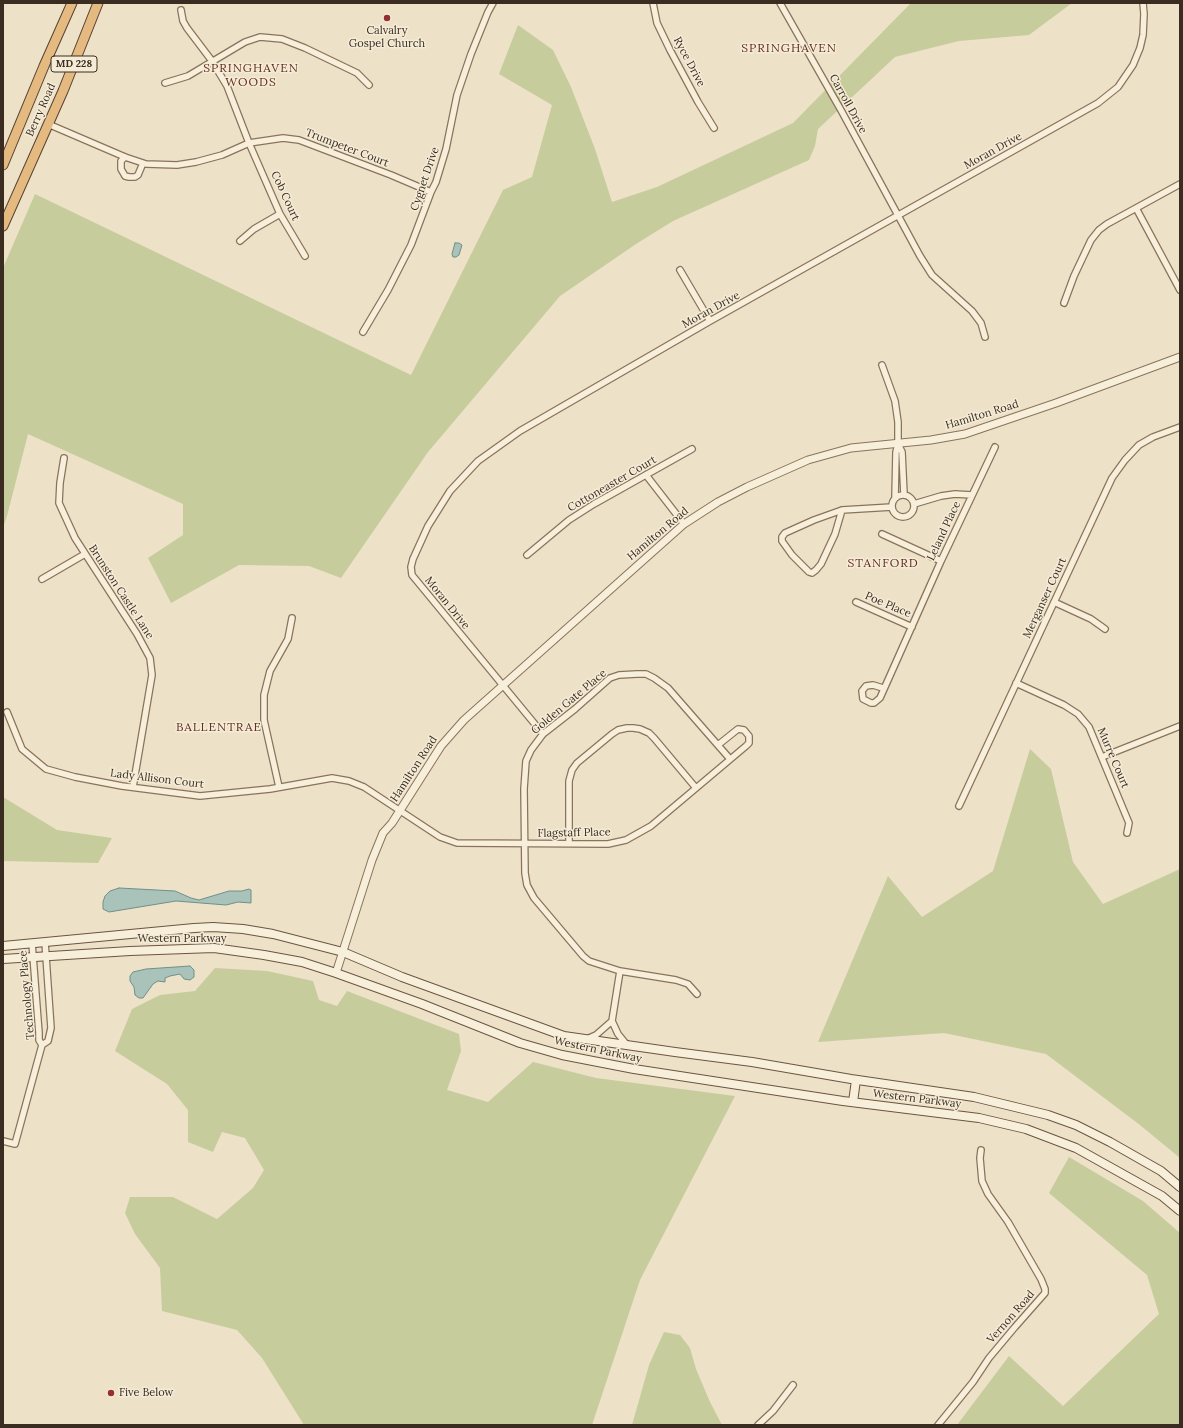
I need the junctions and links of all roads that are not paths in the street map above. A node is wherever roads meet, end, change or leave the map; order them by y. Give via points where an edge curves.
1 (72, 3) edge
2 (98, 3) edge
3 (493, 3) edge
4 (653, 3) edge
5 (780, 3) edge
6 (1143, 3) edge
7 (181, 10) dead end
8 (212, 61) junction
9 (165, 83) dead end
10 (369, 85) dead end
11 (48, 124) junction
12 (714, 128) dead end
13 (249, 143) junction
14 (125, 157) junction
15 (143, 163) junction
16 (3, 165) edge
17 (1180, 184) edge
18 (431, 192) junction
19 (1136, 208) junction
20 (280, 214) junction
21 (898, 216) junction
22 (3, 226) edge
23 (240, 241) dead end
24 (305, 256) dead end
25 (680, 270) dead end
26 (1180, 290) edge
27 (1064, 304) dead end
28 (710, 322) junction
29 (363, 332) dead end
30 (985, 337) dead end
31 (1180, 357) edge
32 (882, 365) dead end
33 (1180, 427) edge
34 (898, 444) junction
35 (995, 447) dead end
36 (692, 449) dead end
37 (64, 458) dead end
38 (646, 475) junction
39 (904, 494) junction
40 (972, 495) junction
41 (895, 498) junction
42 (914, 504) junction
43 (892, 507) junction
44 (842, 510) junction
45 (684, 524) junction
46 (882, 534) dead end
47 (85, 554) junction
48 (527, 555) dead end
49 (941, 561) junction
50 (42, 579) dead end
51 (856, 602) dead end
52 (1054, 602) junction
53 (292, 618) dead end
54 (912, 627) junction
55 (1105, 629) dead end
56 (1016, 683) junction
57 (502, 685) junction
58 (883, 688) dead end
59 (7, 712) dead end
60 (1180, 726) edge
61 (543, 734) junction
62 (718, 745) junction
63 (1102, 757) junction
64 (730, 759) junction
65 (133, 787) junction
66 (279, 787) junction
67 (696, 788) junction
68 (959, 806) dead end
69 (400, 810) junction
70 (1127, 833) dead end
71 (569, 843) junction
72 (524, 844) junction
73 (45, 942) junction
74 (32, 943) junction
75 (3, 946) edge
76 (343, 952) junction
77 (46, 956) junction
78 (34, 957) junction
79 (3, 959) edge
80 (620, 971) junction
81 (336, 973) junction
82 (697, 994) dead end
83 (612, 1021) junction
84 (587, 1039) junction
85 (627, 1044) junction
86 (42, 1045) junction
87 (856, 1080) junction
88 (853, 1102) junction
89 (3, 1141) edge
90 (981, 1150) dead end
91 (1180, 1187) edge
92 (1180, 1211) edge
93 (792, 1385) dead end
94 (758, 1425) edge
95 (938, 1425) edge

1 - 16 highway, Berry Road / MD 228
2 - 11 highway, Berry Road / MD 228
3 - 18 street, Cygnet Drive via 457,95 441,169
4 - 12 street, Ryce Drive via 657,23
5 - 21 street, Carroll Drive
6 - 21 street, Moran Drive via 1144,23 1140,48 1128,73 1112,92 1098,103
7 - 8 street, Cob Court via 187,28
8 - 9 street via 188,76
8 - 10 street via 245,42 260,37 282,39 357,73
8 - 13 street, Cob Court via 227,86
11 - 14 street, Trumpeter Court
11 - 22 highway, Berry Road / MD 228
13 - 15 street, Trumpeter Court via 222,155 196,162 177,165
13 - 18 street, Trumpeter Court via 282,138 300,140
13 - 20 street, Cob Court
14 - 15 street, Trumpeter Court
14 - 15 street via 121,161 121,169 125,176 138,175
17 - 19 street
18 - 29 street, Cygnet Drive via 411,245
19 - 26 street
19 - 27 street via 1107,224 1091,240
20 - 23 street via 254,229
20 - 24 street, Cob Court
21 - 28 street, Moran Drive
21 - 30 street, Carroll Drive via 932,276 972,311 981,323
25 - 28 street
28 - 57 street, Moran Drive via 520,432 478,461 450,491 428,526 413,559 412,576
31 - 34 street, Hamilton Road via 974,432
32 - 34 street via 897,411
33 - 52 street, Merganser Court via 1139,445 1112,478
34 - 39 street via 902,452
34 - 41 street
34 - 45 street, Hamilton Road via 851,448 808,460 747,487
35 - 40 street, Leland Place
36 - 38 street, Cottoneaster Court
37 - 47 street, Brunston Castle Lane via 60,503
38 - 45 street
38 - 48 street, Cottoneaster Court via 569,520
39 - 41 street
39 - 42 street via 910,497
40 - 42 street via 955,494
40 - 49 street, Leland Place
41 - 43 street
42 - 43 street via 910,514 903,517 896,514
43 - 44 street
44 - 44 street via 785,533 782,537 792,555 809,572 812,573 821,564 835,534
45 - 57 street, Hamilton Road
46 - 49 street
47 - 50 street
47 - 65 street, Brunston Castle Lane via 150,658 152,675
49 - 54 street, Leland Place
51 - 54 street, Poe Place
52 - 55 street via 1091,619
52 - 56 street, Merganser Court
53 - 66 street via 288,639 270,670 264,695 264,720
54 - 58 street, Leland Place
56 - 63 street, Murre Court via 1064,704 1078,714 1089,727
56 - 68 street, Merganser Court
57 - 61 street, Moran Drive
57 - 69 street, Hamilton Road via 464,720 441,746
59 - 65 street, Lady Allison Court via 22,749 46,769
60 - 63 street
61 - 62 street, Golden Gate Place via 610,678 646,674 668,688
61 - 72 street, Golden Gate Place via 526,761
62 - 64 street, Golden Gate Place
62 - 64 street, Flagstaff Place via 735,731 741,729 747,732 749,743
63 - 70 street, Murre Court via 1129,823
64 - 67 street, Flagstaff Place
65 - 66 street, Lady Allison Court via 200,796
66 - 69 street, Lady Allison Court via 332,778 349,780
67 - 71 street, Flagstaff Place via 651,826 634,836 608,844
67 - 71 street via 649,733 633,728 618,730 577,763 572,770 569,781
69 - 72 street, Flagstaff Place via 451,842
69 - 76 street, Hamilton Road via 383,833 372,860
71 - 72 street, Flagstaff Place
72 - 80 street, Golden Gate Place via 527,885 534,898 589,962
73 - 74 main road, Western Parkway
73 - 76 main road, Western Parkway via 177,929 243,929
73 - 77 street, Technology Place
74 - 75 main road, Western Parkway
74 - 78 street, Technology Place
76 - 81 street, Hamilton Road
76 - 84 main road, Western Parkway via 402,977 564,1036
77 - 78 main road, Western Parkway
77 - 81 main road, Western Parkway via 214,948 302,962
77 - 86 street, Technology Place via 51,1028 48,1041
78 - 79 main road, Western Parkway
78 - 86 street, Technology Place via 39,1040
80 - 82 street, Golden Gate Place via 676,980 688,984
80 - 83 street
81 - 88 main road, Western Parkway via 520,1043 562,1055 634,1069
83 - 84 street via 596,1035
83 - 85 street via 618,1034
84 - 85 main road, Western Parkway
85 - 87 main road, Western Parkway
86 - 89 street, Technology Place via 15,1144
87 - 88 main road
87 - 91 main road, Western Parkway via 974,1097 1048,1115 1076,1125 1110,1142 1161,1171
88 - 92 main road, Western Parkway via 979,1118 1026,1129 1076,1148 1162,1196
90 - 95 street, Vernon Road via 982,1181 1041,1279 1045,1293 989,1358
93 - 94 street via 773,1411

